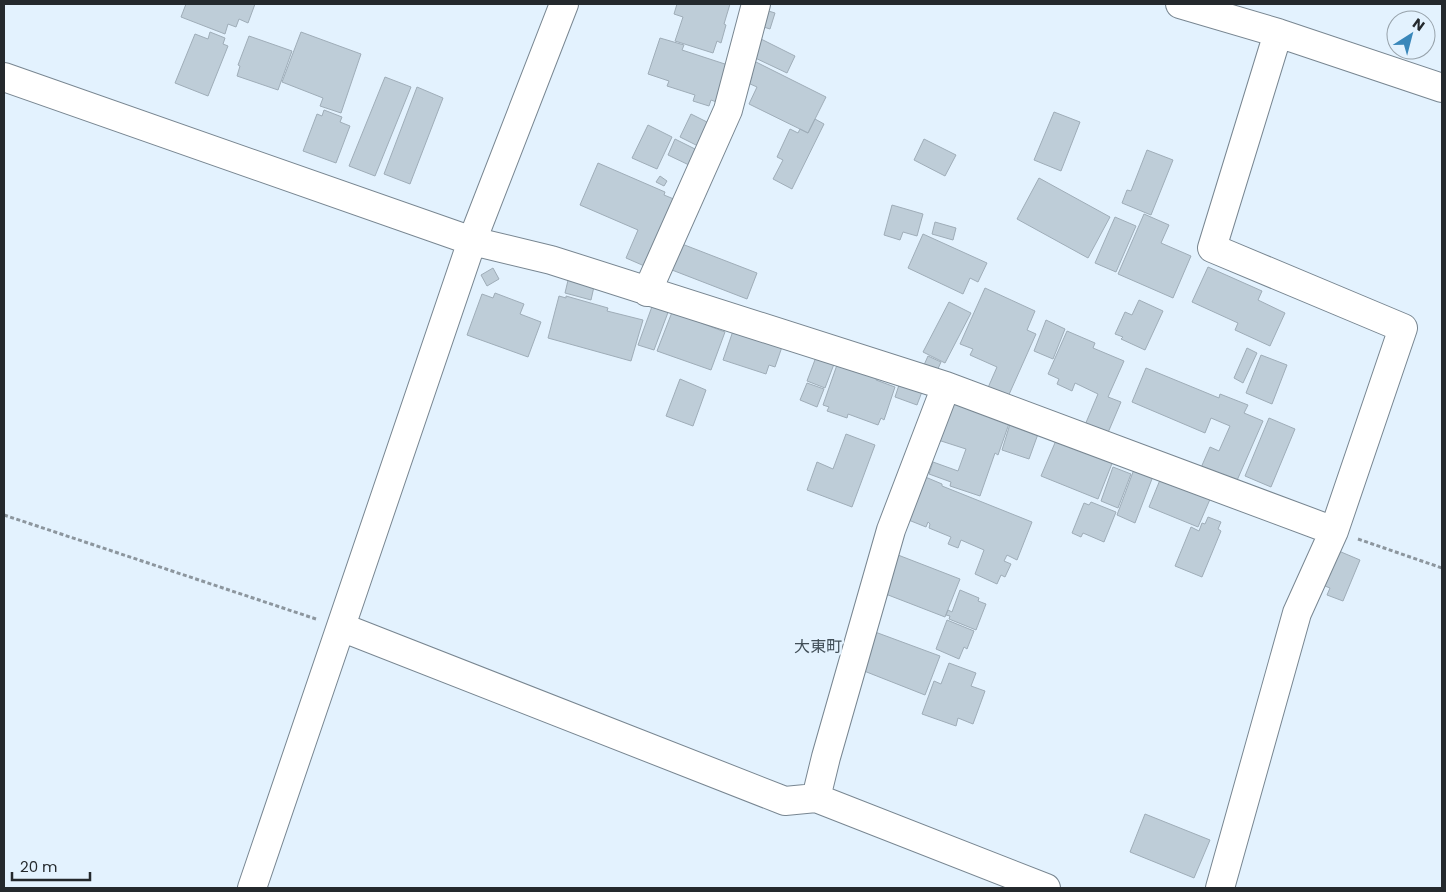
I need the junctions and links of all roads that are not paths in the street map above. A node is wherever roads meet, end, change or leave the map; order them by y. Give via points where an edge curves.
1 (564, 4) edge
2 (756, 4) edge
3 (1180, 4) edge
4 (1278, 33) junction
5 (4, 77) edge
6 (1442, 88) edge
7 (472, 241) junction
8 (647, 292) junction
9 (946, 386) junction
10 (1334, 531) junction
11 (341, 627) junction
12 (816, 798) junction
13 (252, 888) edge
14 (1046, 888) edge
15 (1220, 888) edge

1 - 7 street
2 - 8 street via 728,110
3 - 4 street
4 - 6 street
4 - 10 street via 1212,248 1403,328
5 - 7 street
7 - 8 street via 551,260
7 - 11 street
8 - 9 street
9 - 10 street
9 - 12 street via 891,530
10 - 15 street via 1297,612
11 - 12 street via 785,801
11 - 13 street
12 - 14 street

